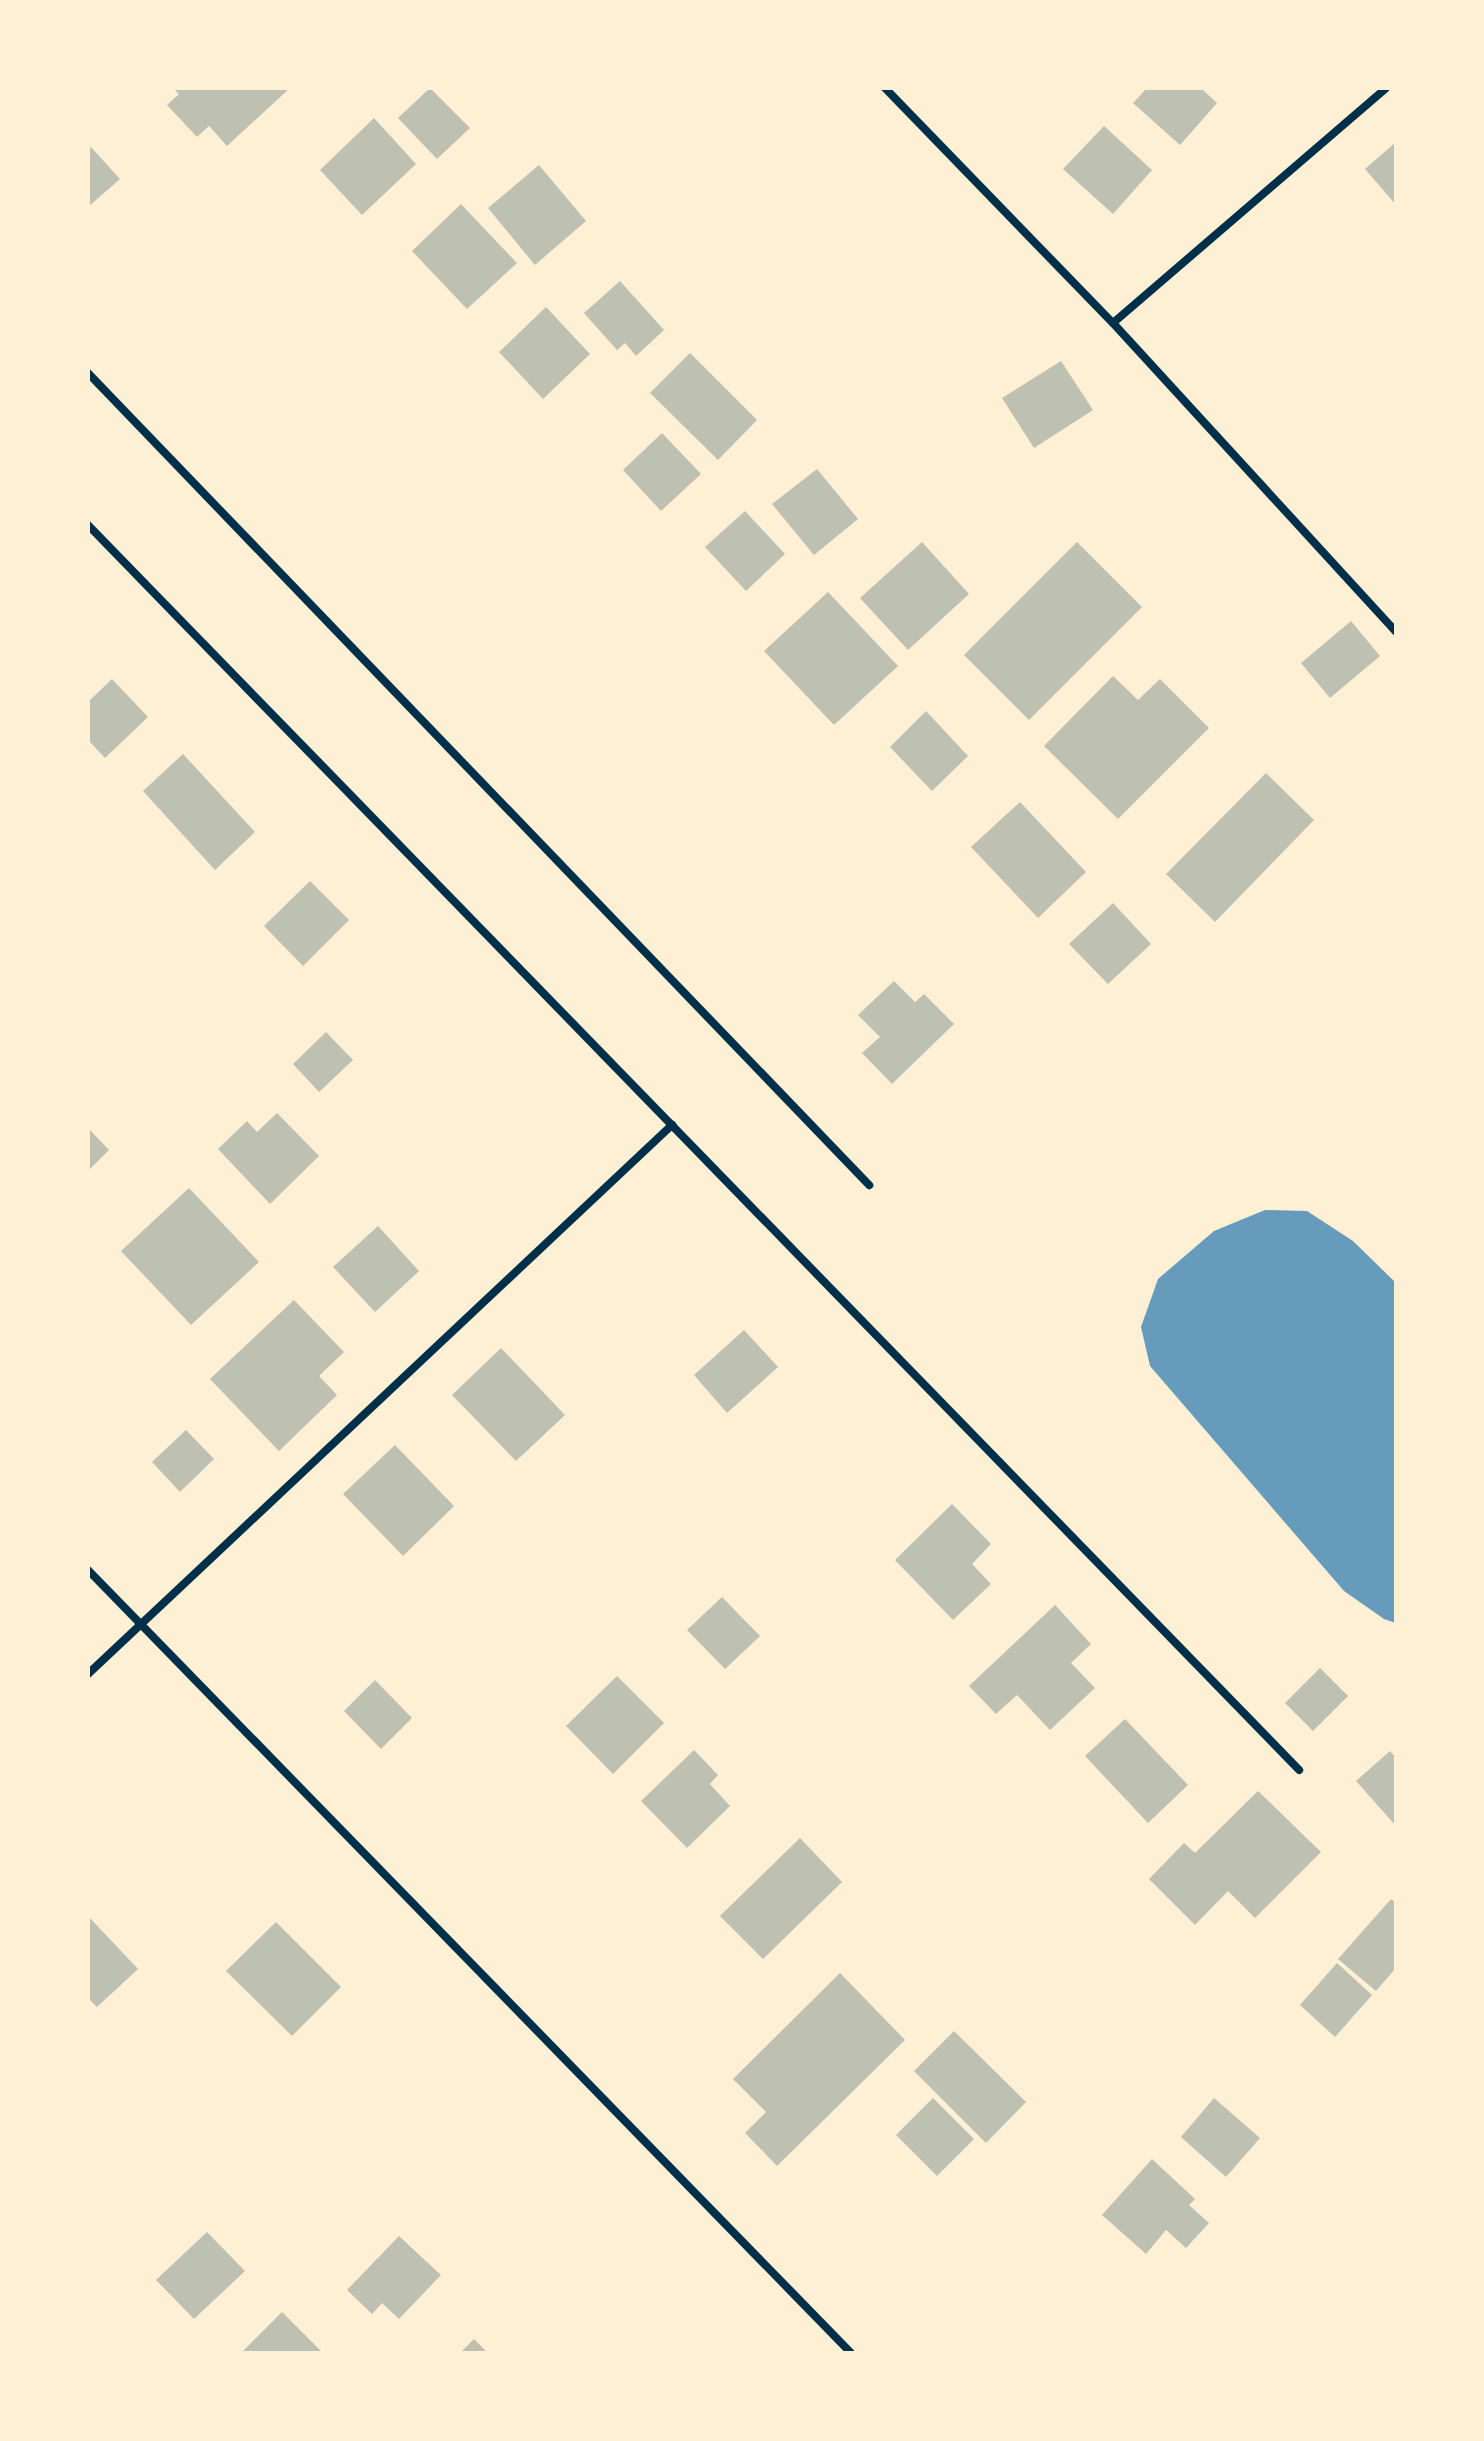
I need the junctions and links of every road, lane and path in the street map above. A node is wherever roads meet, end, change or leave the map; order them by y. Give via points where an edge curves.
1 (885, 88) edge
2 (1386, 88) edge
3 (1113, 323) junction
4 (88, 373) edge
5 (88, 525) edge
6 (1396, 632) edge
7 (672, 1125) junction
8 (869, 1185) dead end
9 (88, 1570) edge
10 (141, 1625) junction
11 (88, 1674) edge
12 (1299, 1770) dead end
13 (851, 2353) edge

1 - 3 street
2 - 3 street
3 - 6 street
4 - 8 street
5 - 7 street
7 - 10 street
7 - 12 street
9 - 10 street
10 - 11 street
10 - 13 street

